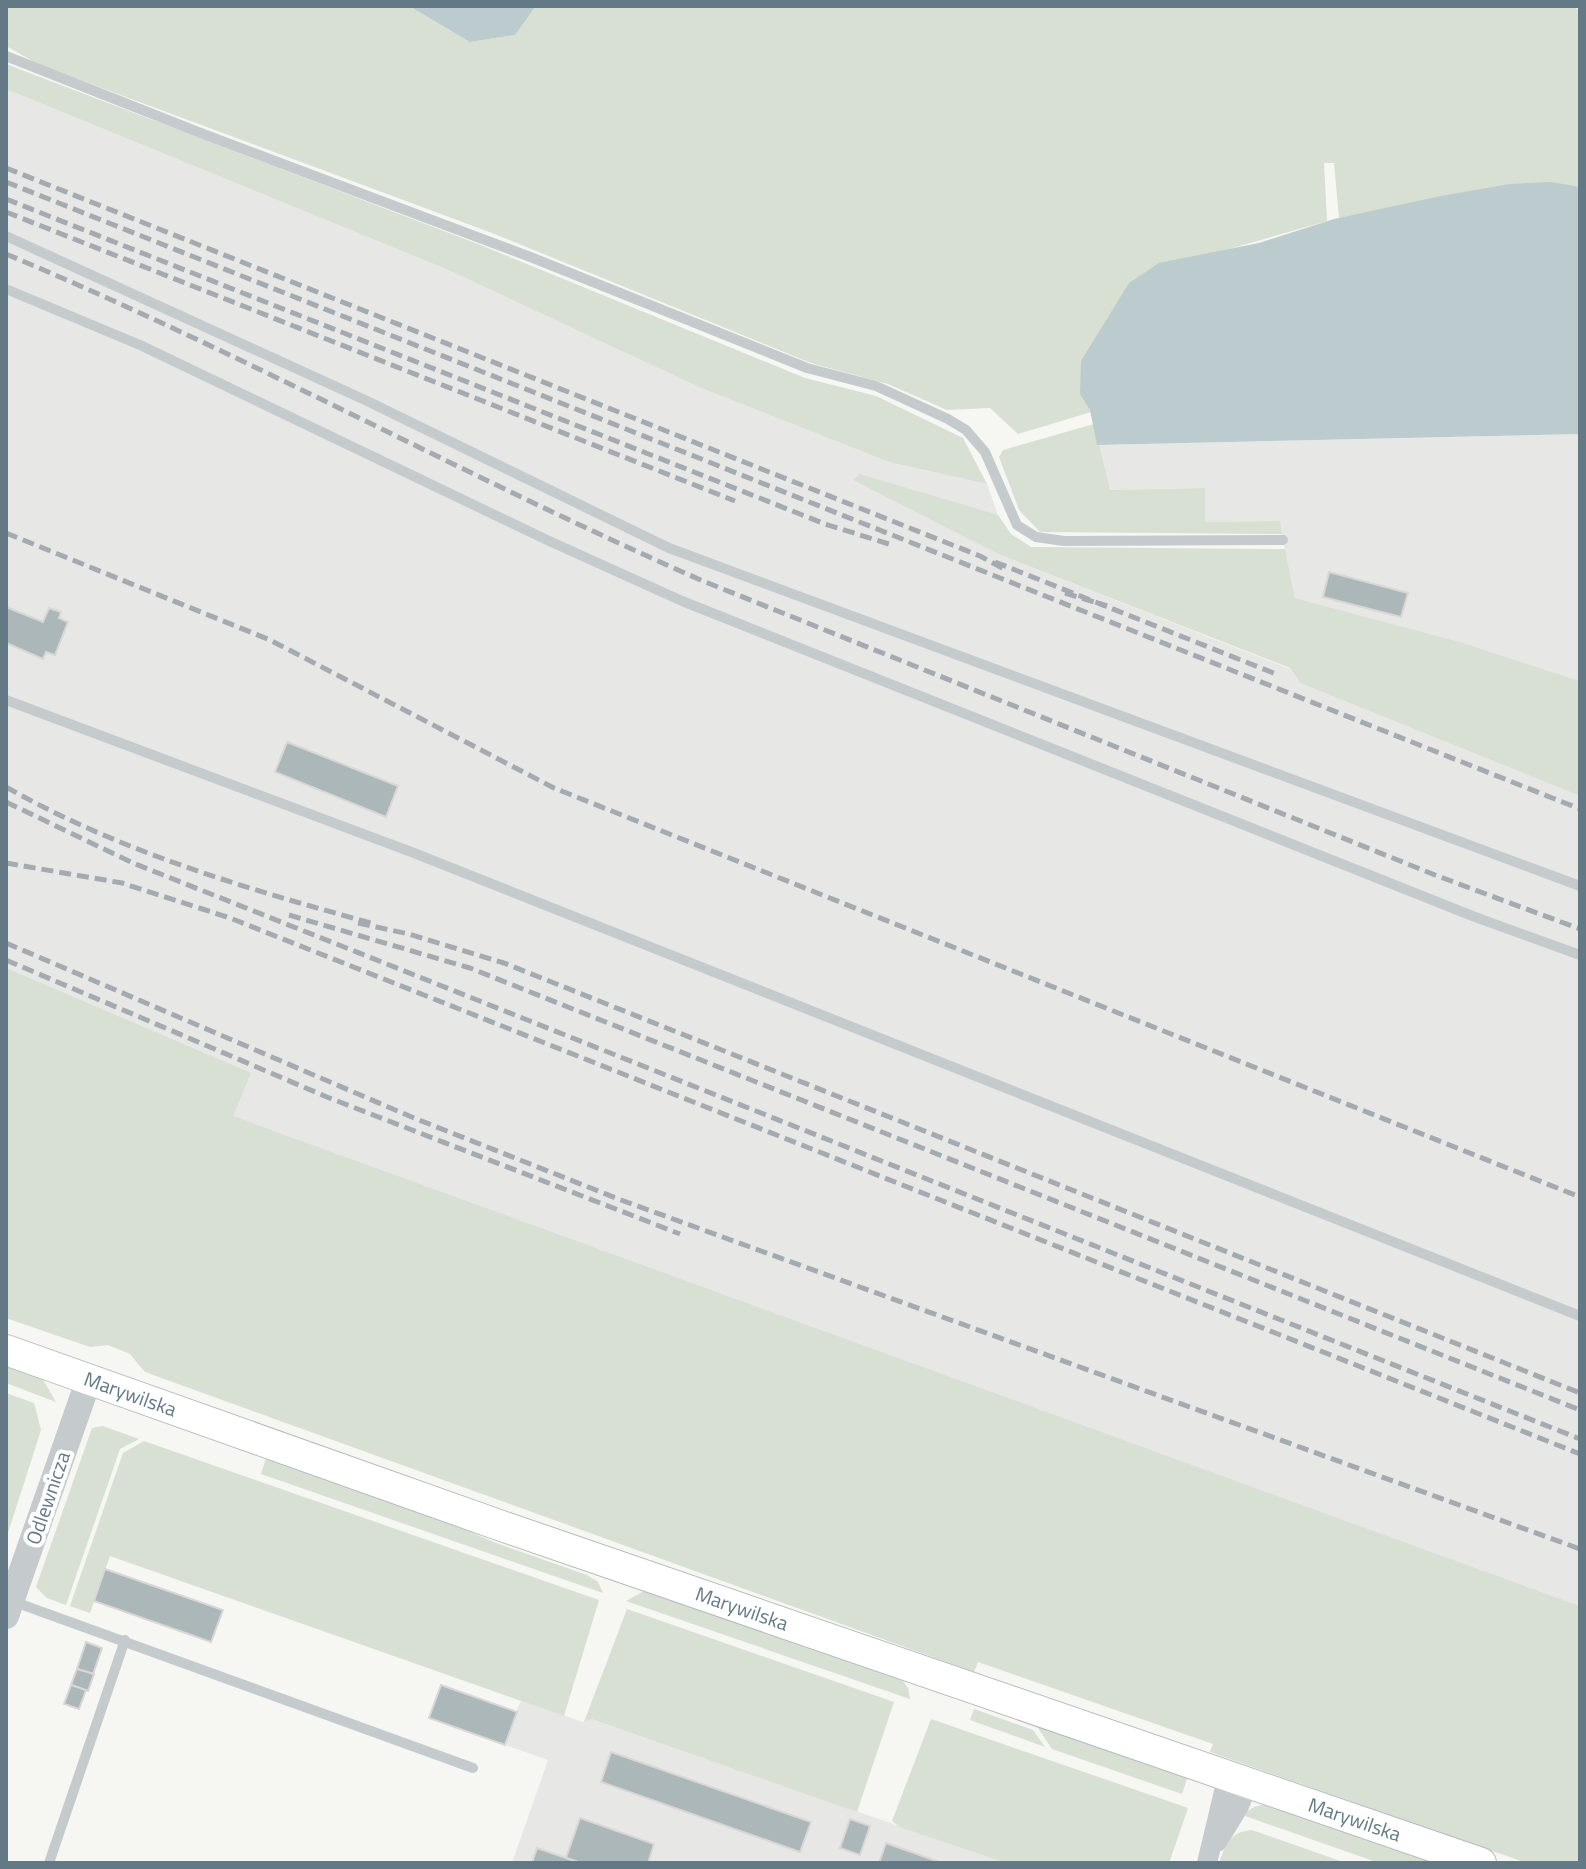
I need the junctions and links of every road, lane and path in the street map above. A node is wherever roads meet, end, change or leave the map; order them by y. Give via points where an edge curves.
1 (6, 56) edge
2 (6, 236) edge
3 (6, 289) edge
4 (1283, 540) dead end
5 (6, 700) edge
6 (1580, 886) edge
7 (1580, 955) edge
8 (1580, 1316) edge
9 (6, 1350) edge
10 (89, 1379) junction
11 (10, 1597) edge
12 (125, 1640) junction
13 (473, 1768) dead end
14 (1238, 1778) junction
15 (1208, 1857) edge
16 (49, 1863) edge
17 (1481, 1863) edge

1 - 4 lane via 807,368 876,386 948,419 985,452 1011,515 1036,537
2 - 6 lane via 337,387 669,548
3 - 7 lane via 140,345 682,601
5 - 8 lane via 414,853
9 - 10 main road, Marywilska
10 - 11 street, Odlewnicza
10 - 14 main road, Marywilska
11 - 12 lane
12 - 13 lane
12 - 16 lane
14 - 15 street via 1239,1806
14 - 17 main road, Marywilska

